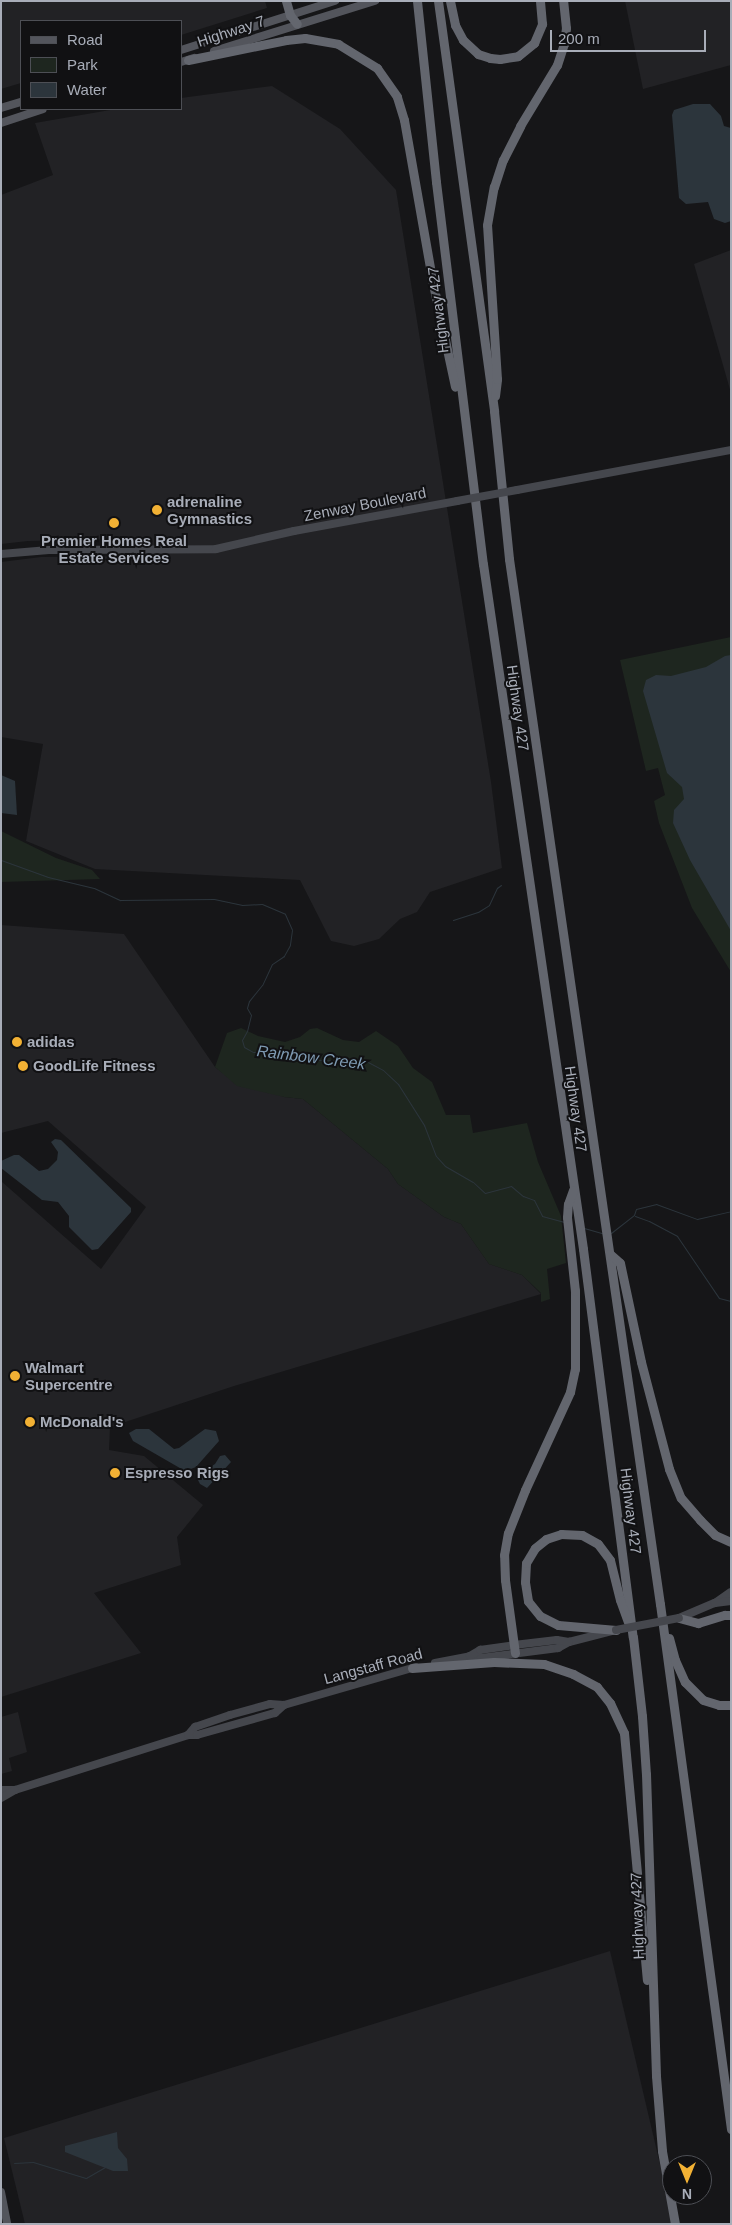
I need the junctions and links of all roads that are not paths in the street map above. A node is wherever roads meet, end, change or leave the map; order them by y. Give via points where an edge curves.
1 (286, 1) edge
2 (335, 1) edge
3 (375, 1) edge
4 (438, 1) edge
5 (450, 1) edge
6 (540, 1) edge
7 (563, 1) edge
8 (417, 4) edge
9 (290, 15) junction
10 (297, 24) junction
11 (182, 50) edge
12 (185, 61) edge
13 (20, 102) edge
14 (1, 108) edge
15 (39, 110) edge
16 (1, 122) edge
17 (494, 411) junction
18 (466, 438) junction
19 (731, 450) edge
20 (1, 554) edge
21 (574, 1189) junction
22 (610, 1254) junction
23 (731, 1542) edge
24 (731, 1592) edge
25 (731, 1601) edge
26 (660, 1604) junction
27 (715, 1604) junction
28 (731, 1615) edge
29 (679, 1618) junction
30 (616, 1630) junction
31 (633, 1636) junction
32 (514, 1649) junction
33 (412, 1668) junction
34 (731, 1705) edge
35 (1, 1790) edge
36 (15, 1790) junction
37 (1, 1798) edge
38 (656, 2076) junction
39 (731, 2128) edge
40 (1, 2192) edge
41 (7, 2224) edge
42 (675, 2224) edge

1 - 9 highway
2 - 9 main road, Highway 7
3 - 10 main road, Highway 7
4 - 17 highway, Highway 427
5 - 6 highway via 463,40 483,56 500,59 518,56 534,43 542,24
7 - 17 highway via 566,28 558,65 503,160 487,225 497,378
8 - 18 highway, Highway 427
9 - 10 highway
9 - 11 main road, Highway 7
10 - 12 main road, Highway 7
12 - 18 highway via 286,40 325,41 364,58 388,82 404,120 433,284
13 - 14 main road
15 - 16 main road
17 - 22 highway, Highway 427 via 509,559
18 - 21 highway, Highway 427
19 - 20 main road, Zenway Boulevard, bridge via 294,531 216,549 49,550
21 - 31 highway, Highway 427
21 - 32 highway via 567,1212 575,1291 576,1346 570,1392 515,1512 504,1555
22 - 23 highway via 620,1263 649,1392 678,1491 700,1520
22 - 26 highway, Highway 427
24 - 27 main road, Langstaff Road
25 - 27 main road, Langstaff Road
26 - 34 highway via 675,1660 685,1682 703,1700
26 - 39 highway, Highway 427
27 - 29 main road, Langstaff Road
28 - 29 highway via 698,1622
29 - 30 main road, Langstaff Road, bridge
30 - 31 highway via 558,1625 540,1616 528,1601 525,1582 526,1563 535,1548 546,1539 561,1534 582,1535 598,1544 610,1560
30 - 32 main road, Langstaff Road via 569,1642 557,1640
31 - 38 highway, Highway 427 via 646,1774
32 - 33 main road, Langstaff Road via 480,1650 470,1656
33 - 36 main road, Langstaff Road via 284,1704 270,1704 230,1715 195,1727 188,1734
33 - 38 highway via 494,1662 544,1664 597,1687 617,1715 624,1733 632,1795
35 - 36 main road, Langstaff Road
36 - 37 main road, Langstaff Road
38 - 42 highway, Highway 427 via 662,2151
40 - 41 main road

